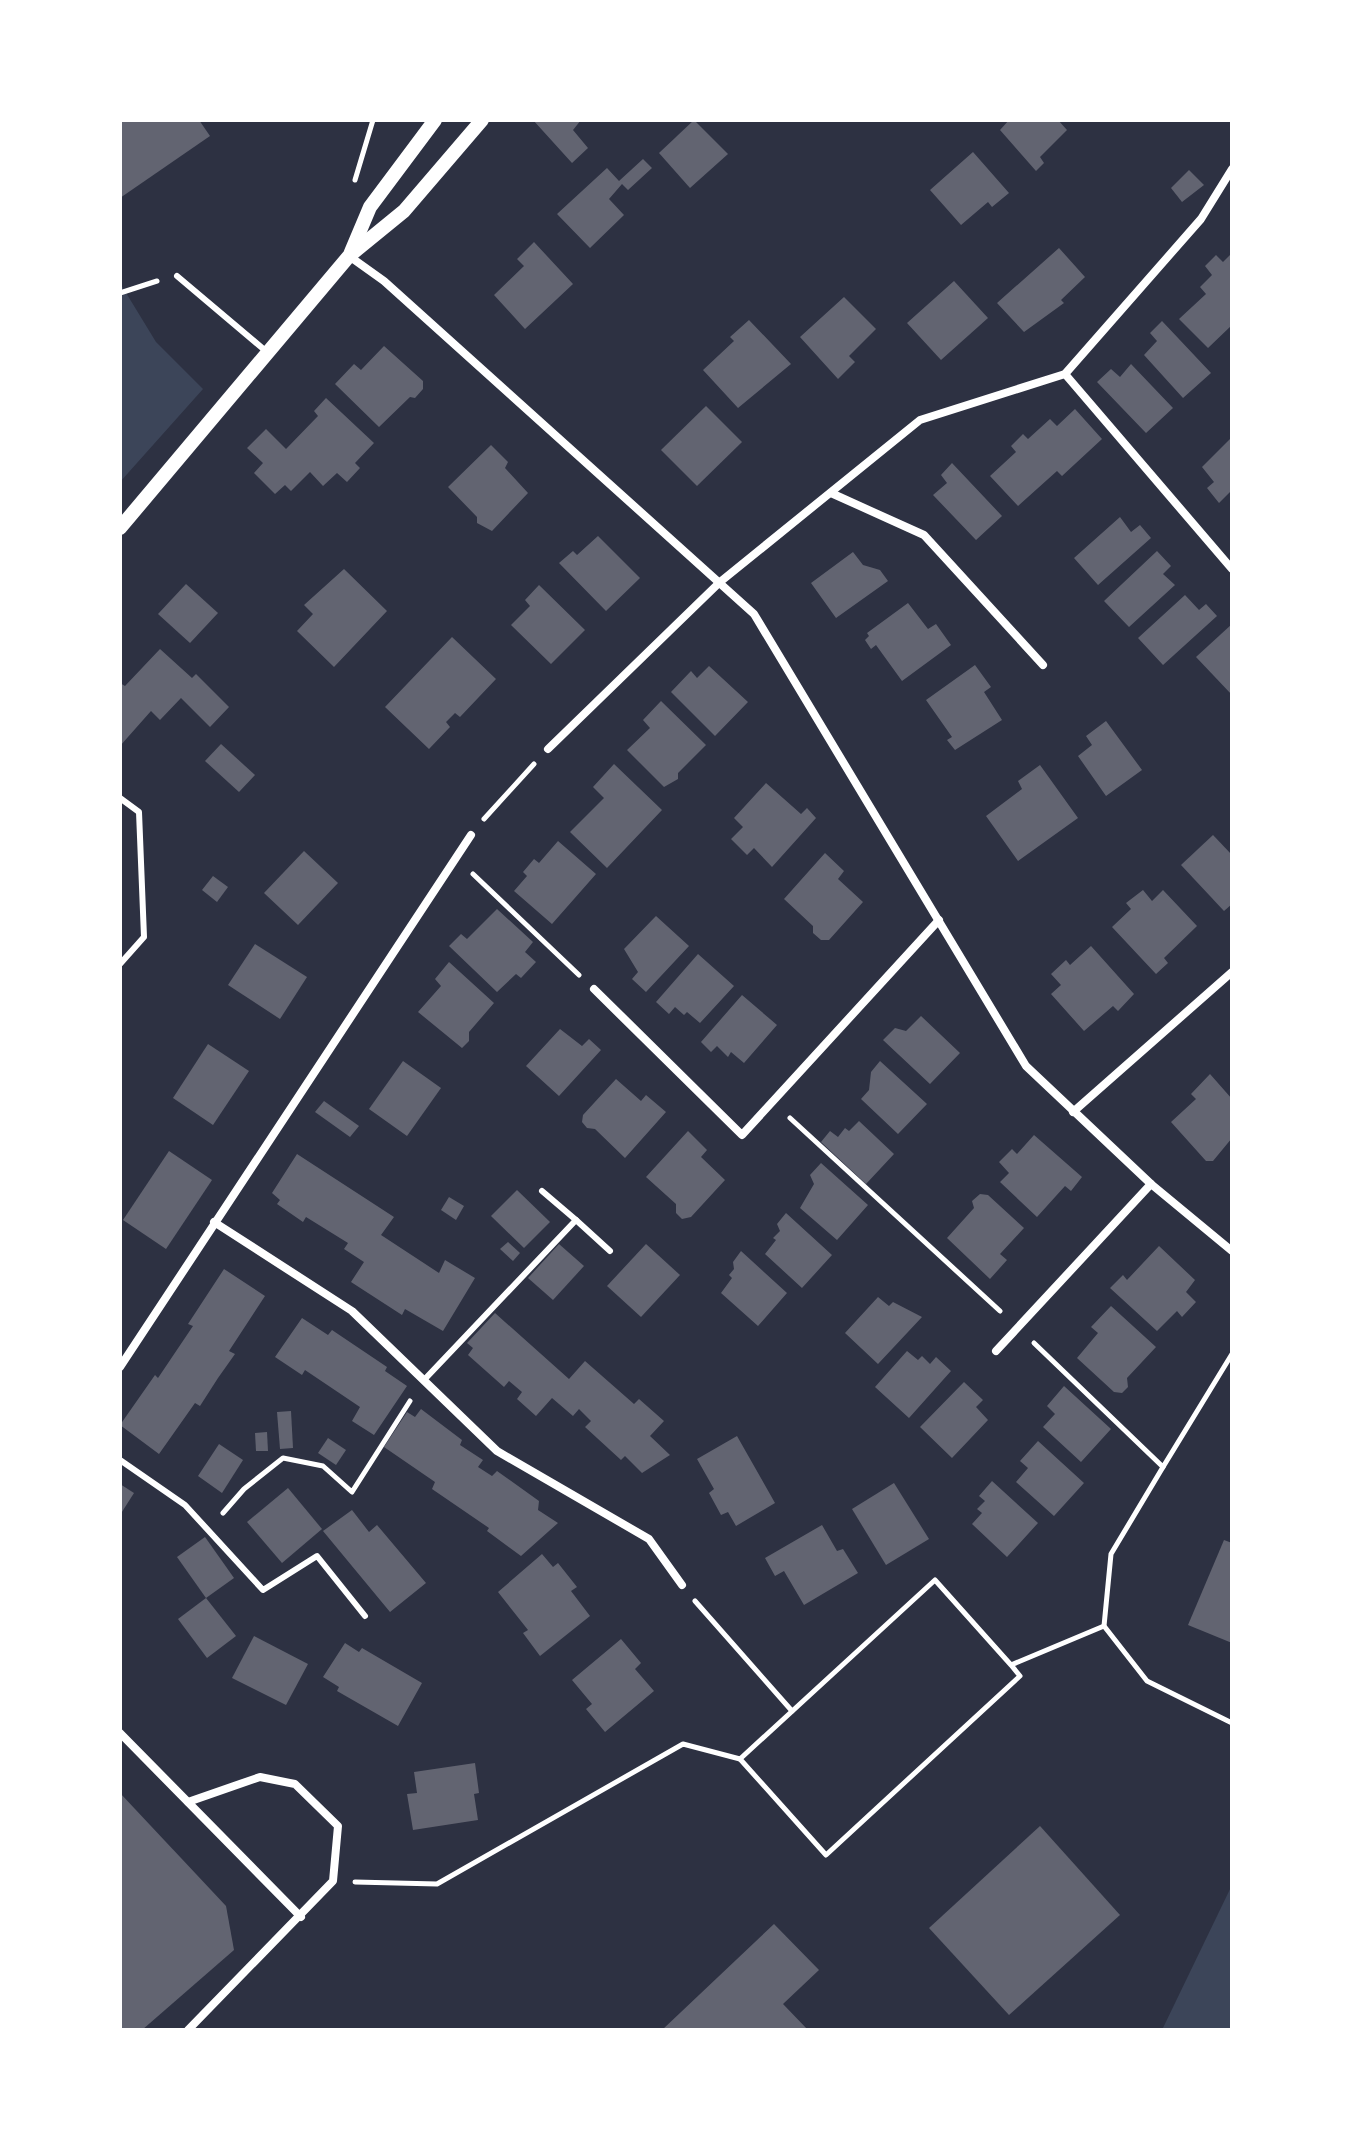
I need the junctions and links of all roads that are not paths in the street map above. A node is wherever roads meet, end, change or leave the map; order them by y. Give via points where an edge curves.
1 (435, 120) edge
2 (482, 120) edge
3 (1232, 169) edge
4 (349, 256) junction
5 (177, 276) road end
6 (267, 352) junction
7 (1065, 374) junction
8 (831, 493) junction
9 (120, 528) edge
10 (1232, 569) edge
11 (720, 582) junction
12 (1043, 665) dead end
13 (548, 749) road end
14 (120, 798) edge
15 (471, 835) road end
16 (939, 920) junction
17 (120, 964) edge
18 (1232, 972) edge
19 (594, 989) road end
20 (1073, 1112) junction
21 (1151, 1184) junction
22 (542, 1191) dead end
23 (576, 1220) junction
24 (214, 1222) junction
25 (610, 1251) dead end
26 (1232, 1251) edge
27 (996, 1351) dead end
28 (120, 1367) edge
29 (424, 1380) junction
30 (120, 1460) edge
31 (682, 1585) road end
32 (365, 1616) dead end
33 (120, 1733) edge
34 (188, 1802) junction
35 (301, 1917) junction
36 (188, 2030) edge

1 - 4 street via 370,207
2 - 4 street via 404,211
3 - 7 street via 1201,219
4 - 6 street
4 - 11 street via 392,288
5 - 6 lane
6 - 9 street
7 - 8 street via 920,420
7 - 10 street
8 - 11 street
8 - 12 street via 924,535
11 - 13 street
11 - 16 street via 754,614
14 - 17 lane via 139,812 144,937
15 - 24 street
16 - 19 street via 742,1135
16 - 20 street via 1026,1066
18 - 20 street
20 - 21 street
21 - 26 street
21 - 27 street
22 - 23 lane
23 - 25 lane
23 - 29 lane
24 - 28 street
24 - 29 street via 352,1311
29 - 31 street via 497,1451 649,1539
30 - 32 lane via 185,1505 263,1590 317,1556
33 - 34 street
34 - 35 street
34 - 35 street via 260,1777 295,1784 338,1826 333,1881
35 - 36 street

